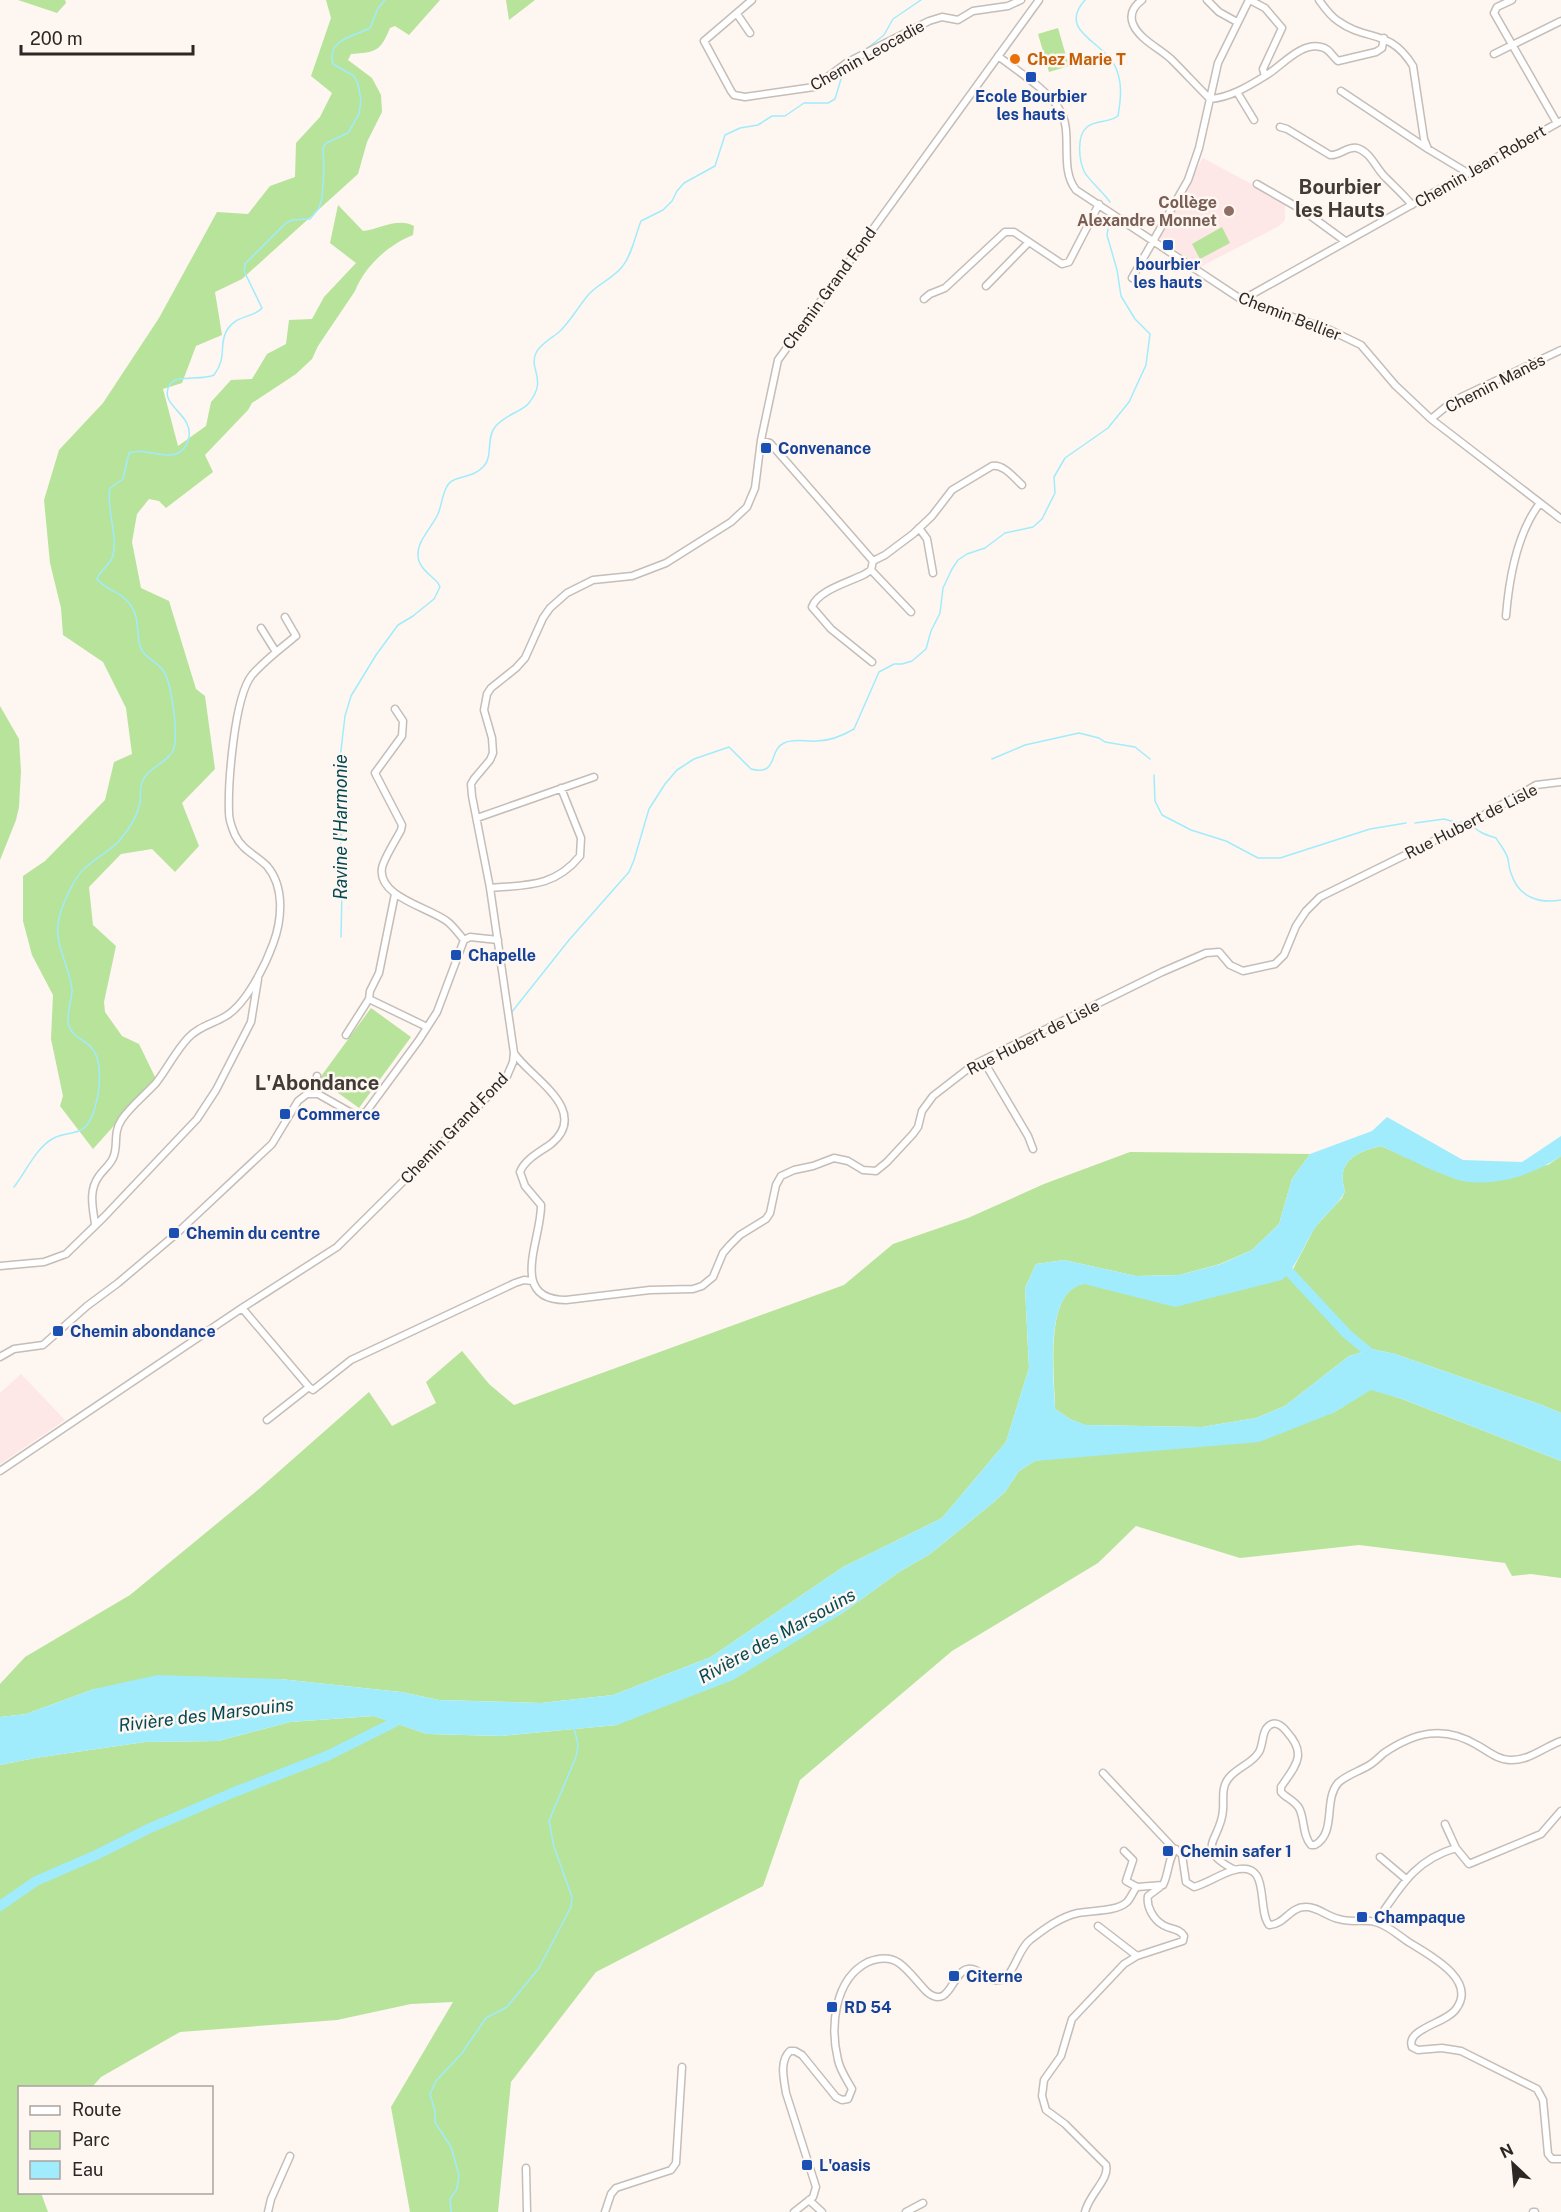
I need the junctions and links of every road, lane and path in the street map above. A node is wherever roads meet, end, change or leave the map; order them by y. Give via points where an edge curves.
1 (752, 0) edge
2 (1021, 0) edge
3 (1142, 0) edge
4 (1207, 0) edge
5 (1249, 0) edge
6 (1319, 0) edge
7 (1512, 0) edge
8 (1035, 1) edge
9 (736, 14) junction
10 (1561, 21) edge
11 (1237, 22) junction
12 (750, 33) dead end
13 (1384, 38) junction
14 (1513, 45) junction
15 (1494, 54) dead end
16 (998, 56) junction
17 (1265, 76) junction
18 (1341, 91) dead end
19 (1237, 92) junction
20 (1210, 99) junction
21 (1254, 120) dead end
22 (1559, 122) edge
23 (1280, 127) dead end
24 (1428, 149) junction
25 (1468, 173) junction
26 (1257, 184) dead end
27 (1099, 204) junction
28 (1412, 205) junction
29 (1153, 239) junction
30 (1345, 241) junction
31 (1029, 242) junction
32 (1132, 278) dead end
33 (986, 286) dead end
34 (924, 299) dead end
35 (1242, 300) junction
36 (1561, 350) edge
37 (1431, 419) junction
38 (761, 440) junction
39 (1022, 485) dead end
40 (1540, 503) junction
41 (1561, 519) edge
42 (919, 528) junction
43 (873, 561) junction
44 (871, 570) junction
45 (933, 573) dead end
46 (910, 612) dead end
47 (1506, 616) dead end
48 (285, 617) dead end
49 (261, 628) dead end
50 (276, 652) junction
51 (872, 662) dead end
52 (395, 709) dead end
53 (594, 777) dead end
54 (1561, 782) edge
55 (561, 789) junction
56 (477, 818) junction
57 (490, 888) junction
58 (395, 894) junction
59 (464, 940) junction
60 (498, 940) junction
61 (259, 975) junction
62 (369, 999) junction
63 (427, 1028) junction
64 (346, 1035) dead end
65 (514, 1053) junction
66 (983, 1060) junction
67 (316, 1076) dead end
68 (312, 1093) junction
69 (1033, 1149) dead end
70 (95, 1224) junction
71 (0, 1266) edge
72 (532, 1281) junction
73 (242, 1308) junction
74 (0, 1357) edge
75 (309, 1387) junction
76 (267, 1420) dead end
77 (0, 1471) edge
78 (1561, 1741) edge
79 (1103, 1773) dead end
80 (1561, 1811) edge
81 (1445, 1824) dead end
82 (1456, 1848) junction
83 (1175, 1850) junction
84 (1124, 1851) dead end
85 (1380, 1857) dead end
86 (1235, 1870) junction
87 (1406, 1879) junction
88 (1163, 1885) junction
89 (1137, 1887) junction
90 (1376, 1922) junction
91 (1098, 1926) dead end
92 (1137, 1956) junction
93 (682, 2067) dead end
94 (290, 2156) dead end
95 (1561, 2159) edge
96 (526, 2168) dead end
97 (809, 2200) junction
98 (923, 2204) dead end
99 (268, 2212) edge
100 (527, 2212) edge
101 (605, 2212) edge
102 (794, 2212) edge
103 (822, 2212) edge
104 (906, 2212) edge
105 (1085, 2212) edge

1 - 9 street
2 - 9 street, Chemin Leocadie via 1008,6 976,10 958,20 942,17 929,21 848,62 819,85 756,97 730,91 704,41
3 - 20 street via 1132,13 1134,27
4 - 11 street
5 - 11 street
5 - 17 street via 1265,8 1282,28 1263,69
6 - 13 street via 1340,22
7 - 14 street via 1497,7 1494,13
8 - 16 street, Chemin Grand Fond
9 - 12 street
10 - 14 street
11 - 20 street via 1222,52
13 - 17 street via 1382,48 1376,52 1338,61 1324,48 1306,48
13 - 24 street via 1400,48 1413,66
14 - 15 street
14 - 22 street
16 - 27 street, Chemin Bellier via 1062,113 1071,184
16 - 38 street, Chemin Grand Fond via 784,350 774,371
17 - 19 street
18 - 24 street
19 - 20 street
19 - 21 street
20 - 29 street via 1188,180
22 - 25 street, Chemin Jean Robert
23 - 28 street via 1330,156 1359,149
24 - 25 street
25 - 28 street, Chemin Jean Robert
26 - 30 street
27 - 29 street, Chemin Bellier
27 - 31 street via 1069,262 1062,264
28 - 30 street, Chemin Jean Robert
29 - 32 street
29 - 35 street, Chemin Bellier
30 - 35 street, Chemin Jean Robert
31 - 33 street
31 - 34 street via 1014,232 1005,232 945,288
35 - 37 street, Chemin Bellier via 1328,329 1361,345 1395,386
36 - 37 street, Chemin Manès via 1466,394
37 - 40 street, Chemin Bellier
38 - 43 street via 770,443
38 - 56 street, Chemin Grand Fond via 755,488 741,515 649,571 593,580 578,587 558,600 543,618 525,658 487,694 484,710 493,753 471,784
39 - 42 street via 1001,467 992,466 949,492
40 - 41 street, Chemin Bellier
40 - 47 street via 1527,524 1515,560
42 - 43 street
42 - 45 street via 927,539
43 - 44 street
44 - 46 street
44 - 51 street via 825,594 812,607
48 - 50 street via 296,636
49 - 50 street
50 - 61 street via 251,676 239,702 229,814 241,845 266,866 277,883 279,920
52 - 58 street via 403,722 402,736 375,773 402,825 382,868 383,879
53 - 55 street
54 - 66 street, Rue Hubert de Lisle via 1536,785 1468,824 1320,897 1306,911 1284,955 1275,964 1243,971 1230,965 1219,952 1206,953
55 - 56 street
55 - 57 street via 581,838 580,856 550,880
56 - 57 street, Chemin Grand Fond
57 - 60 street, Chemin Grand Fond
58 - 59 street via 447,921
58 - 62 street via 380,973
59 - 60 street
59 - 63 street via 437,1012
60 - 65 street, Chemin Grand Fond
61 - 70 street via 251,1022 197,1119
61 - 70 street via 238,1006 187,1039 156,1083 122,1119 115,1135 112,1162 93,1189
62 - 63 street
62 - 64 street
63 - 68 street via 366,1112 350,1113
65 - 72 street via 556,1095 563,1114 555,1141 520,1172 525,1186 542,1208 530,1272
65 - 73 street, Chemin Grand Fond via 511,1069 497,1086 337,1247
66 - 69 street
66 - 72 street, Rue Hubert de Lisle via 933,1096 913,1134 876,1171 834,1158 781,1176 770,1213 730,1245 713,1277 702,1286 557,1300 541,1293
67 - 68 street
68 - 74 street via 298,1101 272,1144 182,1229 43,1345 8,1351
70 - 71 street via 66,1254 54,1260
72 - 75 street via 515,1283 357,1357 313,1390
73 - 75 street
73 - 77 street, Chemin Grand Fond
75 - 76 street
78 - 86 street via 1526,1758 1508,1760 1452,1733 1414,1738 1337,1784 1328,1829 1321,1841 1311,1845 1298,1806 1281,1792 1299,1759 1298,1748 1282,1727 1273,1724 1265,1730 1254,1759 1229,1777 1224,1788 1223,1812 1212,1851 1220,1862
79 - 83 street
80 - 82 street via 1540,1834 1473,1863 1466,1863
81 - 82 street
82 - 87 street via 1437,1854
83 - 86 street via 1182,1855 1188,1885 1194,1887
83 - 88 street
84 - 89 street via 1133,1860 1126,1881
85 - 87 street
86 - 90 street via 1250,1870 1256,1875 1269,1925 1306,1907 1336,1919
87 - 90 street
88 - 89 street
88 - 92 street via 1150,1894 1148,1907 1163,1925 1181,1931 1184,1939 1177,1945
89 - 97 street via 1122,1905 1076,1913 1044,1929 1024,1945 1011,1972 999,1981 965,1969 945,1995 939,1997 927,1992 898,1962 886,1958 874,1959 855,1972 835,2010 838,2063 852,2089 848,2099 836,2097 802,2055 790,2051 785,2058 786,2093 816,2187
90 - 95 street via 1448,1969 1458,1981 1461,1994 1456,2010 1417,2033 1410,2042 1412,2048 1453,2048 1532,2086 1543,2100 1549,2157
91 - 92 street
92 - 105 street via 1124,1964 1072,2019 1061,2056 1042,2088 1046,2110 1106,2165 1105,2178 1088,2200
93 - 101 street via 676,2163 671,2170 615,2188
94 - 99 street
96 - 100 street
97 - 102 street
97 - 103 street
98 - 104 street

